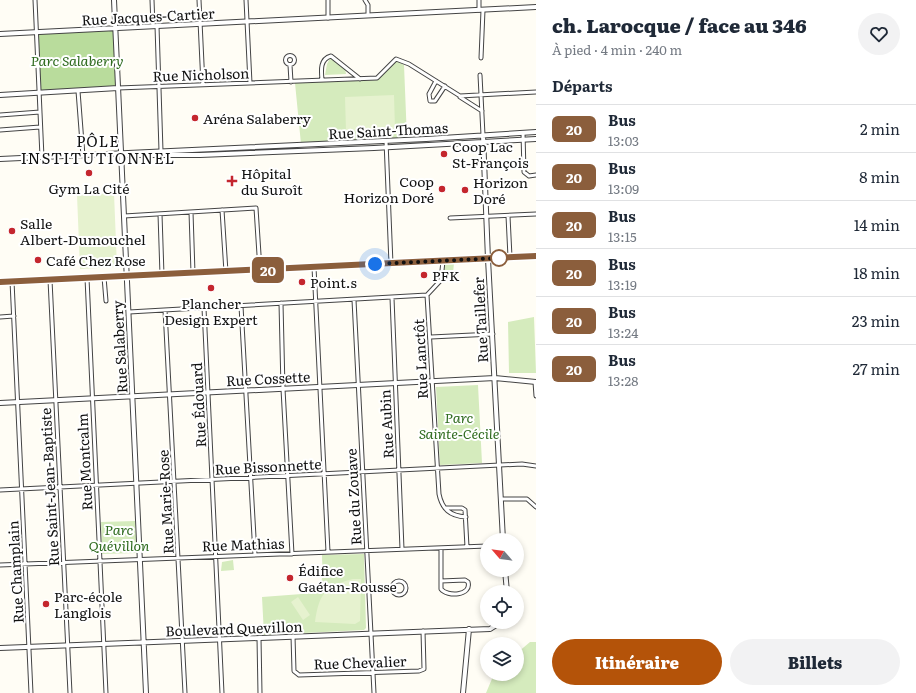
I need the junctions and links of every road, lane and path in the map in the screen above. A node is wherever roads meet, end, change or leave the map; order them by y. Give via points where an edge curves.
1 (35, 0) edge
2 (114, 0) edge
3 (152, 0) edge
4 (199, 0) edge
5 (246, 0) edge
6 (328, 0) edge
7 (365, 0) edge
8 (479, 0) edge
9 (536, 7) edge
10 (481, 10) junction
11 (368, 15) junction
12 (328, 18) junction
13 (247, 22) junction
14 (200, 24) junction
15 (155, 26) junction
16 (115, 28) junction
17 (36, 32) junction
18 (0, 34) edge
19 (481, 58) dead end
20 (290, 65) dead end
21 (480, 75) dead end
22 (360, 79) junction
23 (322, 80) junction
24 (436, 81) junction
25 (291, 82) junction
26 (250, 83) junction
27 (203, 85) junction
28 (445, 86) junction
29 (160, 87) junction
30 (118, 88) junction
31 (78, 91) junction
32 (536, 92) edge
33 (39, 93) junction
34 (0, 95) edge
35 (460, 96) junction
36 (481, 96) junction
37 (482, 111) junction
38 (40, 112) junction
39 (0, 115) edge
40 (40, 127) junction
41 (0, 130) edge
42 (536, 132) edge
43 (523, 133) junction
44 (483, 135) junction
45 (536, 139) edge
46 (523, 140) junction
47 (386, 141) junction
48 (484, 142) junction
49 (302, 145) junction
50 (386, 147) junction
51 (302, 150) junction
52 (161, 151) junction
53 (121, 154) junction
54 (83, 156) junction
55 (42, 157) junction
56 (0, 159) edge
57 (536, 175) edge
58 (222, 210) junction
59 (191, 212) junction
60 (160, 214) junction
61 (536, 214) edge
62 (124, 216) junction
63 (508, 216) junction
64 (487, 217) junction
65 (450, 218) dead end
66 (536, 256) edge
67 (510, 258) junction
68 (488, 259) junction
69 (442, 261) junction
70 (391, 264) junction
71 (314, 267) junction
72 (260, 270) junction
73 (226, 272) junction
74 (193, 273) junction
75 (162, 275) junction
76 (127, 276) junction
77 (87, 278) junction
78 (104, 278) junction
79 (50, 280) junction
80 (0, 282) edge
81 (12, 282) junction
82 (427, 295) junction
83 (392, 298) junction
84 (354, 300) junction
85 (106, 301) dead end
86 (315, 302) junction
87 (280, 303) junction
88 (241, 306) junction
89 (204, 308) junction
90 (166, 310) junction
91 (129, 312) junction
92 (14, 316) junction
93 (0, 317) edge
94 (492, 334) junction
95 (431, 337) junction
96 (495, 378) junction
97 (433, 381) junction
98 (536, 382) edge
99 (395, 383) junction
100 (359, 385) junction
101 (321, 387) junction
102 (283, 389) junction
103 (246, 390) junction
104 (208, 392) junction
105 (170, 394) junction
106 (132, 396) junction
107 (536, 396) edge
108 (92, 398) junction
109 (56, 400) junction
110 (0, 402) edge
111 (18, 402) junction
112 (536, 466) edge
113 (500, 467) junction
114 (437, 470) junction
115 (399, 471) junction
116 (362, 473) junction
117 (325, 475) junction
118 (287, 476) junction
119 (250, 478) junction
120 (212, 480) junction
121 (175, 482) junction
122 (136, 484) junction
123 (96, 485) junction
124 (60, 487) junction
125 (22, 489) junction
126 (0, 490) edge
127 (501, 499) junction
128 (536, 507) edge
129 (444, 508) junction
130 (466, 517) junction
131 (503, 533) edge
132 (480, 546) edge
133 (467, 547) junction
134 (441, 548) junction
135 (402, 549) junction
136 (367, 550) junction
137 (328, 552) junction
138 (292, 554) junction
139 (255, 555) junction
140 (215, 556) junction
141 (179, 558) junction
142 (141, 559) junction
143 (100, 561) junction
144 (64, 562) junction
145 (25, 564) junction
146 (0, 565) edge
147 (441, 581) junction
148 (392, 589) junction
149 (368, 590) junction
150 (468, 629) junction
151 (480, 629) edge
152 (423, 631) junction
153 (370, 633) junction
154 (293, 636) junction
155 (259, 638) junction
156 (219, 639) junction
157 (184, 641) junction
158 (144, 642) junction
159 (104, 644) junction
160 (68, 645) junction
161 (29, 647) junction
162 (0, 648) edge
163 (373, 673) junction
164 (31, 693) edge
165 (70, 693) edge
166 (106, 693) edge
167 (146, 693) edge
168 (185, 693) edge
169 (222, 693) edge
170 (260, 693) edge
171 (374, 693) edge
172 (463, 693) edge

1 - 17 street
2 - 16 street, Rue Salaberry
3 - 15 street
4 - 14 street
5 - 13 street
6 - 12 street
7 - 11 street
8 - 10 street
9 - 10 street, Rue Jacques-Cartier
10 - 11 street, Rue Jacques-Cartier
10 - 19 street
11 - 12 street, Rue Jacques-Cartier
12 - 13 street, Rue Jacques-Cartier
13 - 14 street, Rue Jacques-Cartier
13 - 26 street
14 - 15 street, Rue Jacques-Cartier
14 - 27 street
15 - 16 street, Rue Jacques-Cartier
15 - 29 street
16 - 17 street, Rue Jacques-Cartier
16 - 30 street, Rue Salaberry
17 - 18 street, Rue Jacques-Cartier
17 - 33 street
20 - 25 street
21 - 36 street, Rue Taillefer
22 - 23 street, Rue Nicholson
22 - 23 street via 331,56 322,63
22 - 24 street, Rue Nicholson via 377,78 394,60 403,60
23 - 25 street, Rue Nicholson
24 - 28 street
24 - 28 street via 429,94 430,101 435,101
25 - 26 street, Rue Nicholson
26 - 27 street, Rue Nicholson
27 - 29 street, Rue Nicholson
28 - 35 street
29 - 30 street, Rue Nicholson
29 - 52 street
30 - 31 street, Rue Nicholson
30 - 53 street, Rue Salaberry
31 - 33 street, Rue Nicholson
31 - 54 street
32 - 36 street
33 - 34 street, Rue Nicholson
33 - 38 street
35 - 36 street
35 - 37 street
36 - 37 street, Rue Taillefer
37 - 44 street, Rue Taillefer
38 - 39 street
38 - 40 street
40 - 41 street
40 - 55 street
42 - 43 street, Rue Saint-Thomas
43 - 44 street, Rue Saint-Thomas
43 - 46 street
44 - 47 street, Rue Saint-Thomas
44 - 48 street, Rue Taillefer
45 - 46 street, Rue Saint-Thomas
46 - 48 street, Rue Saint-Thomas
46 - 57 street via 524,172 529,176
47 - 49 street, Rue Saint-Thomas
47 - 50 street
48 - 50 street, Rue Saint-Thomas
48 - 64 street, Rue Taillefer
49 - 51 street
49 - 52 street, Rue Saint-Thomas
50 - 51 street, Rue Saint-Thomas
50 - 70 street
51 - 53 street, Rue Saint-Thomas via 147,156
52 - 53 street, Rue Saint-Thomas
53 - 54 street, Rue Saint-Thomas
53 - 62 street, Rue Salaberry
54 - 55 street, Rue Saint-Thomas
55 - 56 street, Rue Saint-Thomas
58 - 59 street
58 - 72 street via 256,208
58 - 73 street
59 - 60 street
59 - 74 street
60 - 62 street
60 - 75 street
61 - 63 street
62 - 76 street, Rue Salaberry
63 - 64 street
63 - 67 street
64 - 65 street
64 - 68 street, Rue Taillefer
66 - 67 main road
67 - 68 main road
68 - 69 main road
68 - 94 street, Rue Taillefer
69 - 70 main road
69 - 82 street via 441,280
70 - 71 main road
71 - 72 main road
71 - 86 street
72 - 73 main road
73 - 74 main road
74 - 75 main road
75 - 76 main road
76 - 78 main road
76 - 91 street, Rue Salaberry
77 - 78 main road
77 - 79 main road
77 - 108 street, Rue Montcalm
78 - 85 street
79 - 81 main road
79 - 109 street, Rue Saint-Jean-Baptiste
80 - 81 main road
81 - 92 street, Rue Champlain
82 - 83 street
82 - 95 street, Rue Lanctôt
83 - 84 street
83 - 99 street, Rue Aubin
84 - 86 street
84 - 100 street, Rue du Zouave
86 - 87 street
86 - 101 street
87 - 88 street
87 - 102 street
88 - 89 street
88 - 103 street
89 - 90 street
89 - 104 street, Rue Édouard
90 - 91 street
90 - 105 street, Rue Marie-Rose
91 - 106 street, Rue Salaberry
92 - 93 street
92 - 111 street, Rue Champlain
94 - 95 street
94 - 96 street, Rue Taillefer
95 - 97 street, Rue Lanctôt
96 - 97 street, Rue Cossette
96 - 98 street, Rue Cossette
96 - 113 street, Rue Taillefer
97 - 99 street, Rue Cossette
97 - 114 street, Rue Lanctôt
98 - 107 street
99 - 100 street, Rue Cossette
99 - 115 street, Rue Aubin
100 - 101 street, Rue Cossette
100 - 116 street, Rue du Zouave
101 - 102 street, Rue Cossette
101 - 117 street
102 - 103 street, Rue Cossette
102 - 118 street
103 - 104 street, Rue Cossette
103 - 119 street
104 - 105 street, Rue Cossette
104 - 120 street, Rue Édouard
105 - 106 street, Rue Cossette
105 - 121 street, Rue Marie-Rose
106 - 108 street, Rue Cossette
106 - 122 street, Rue Salaberry
108 - 109 street, Rue Cossette
108 - 123 street, Rue Montcalm
109 - 111 street, Rue Cossette
109 - 124 street, Rue Saint-Jean-Baptiste
110 - 111 street, Rue Cossette
111 - 125 street, Rue Champlain
112 - 113 street, Rue Bissonnette via 522,464
113 - 114 street, Rue Bissonnette
113 - 127 street, Rue Taillefer
114 - 115 street, Rue Bissonnette
114 - 129 street, Rue Lanctôt via 439,494
115 - 116 street, Rue Bissonnette
115 - 135 street, Rue Aubin
116 - 117 street, Rue Bissonnette
116 - 136 street, Rue du Zouave
117 - 118 street, Rue Bissonnette
117 - 137 street
118 - 119 street, Rue Bissonnette
118 - 138 street
119 - 120 street, Rue Bissonnette
119 - 139 street
120 - 121 street, Rue Bissonnette
120 - 140 street, Rue Édouard
121 - 122 street, Rue Bissonnette
121 - 141 street, Rue Marie-Rose
122 - 123 street, Rue Bissonnette
122 - 142 street, Rue Salaberry
123 - 124 street, Rue Bissonnette
123 - 143 street, Rue Montcalm
124 - 125 street, Rue Bissonnette
124 - 144 street, Rue Saint-Jean-Baptiste
125 - 126 street, Rue Bissonnette
125 - 145 street, Rue Champlain
127 - 128 street via 527,499
127 - 131 street, Rue Taillefer
129 - 130 street via 460,517
129 - 130 street via 462,508 466,510
130 - 133 street
132 - 133 street, Rue Mathias
133 - 134 street, Rue Mathias
134 - 135 street, Rue Mathias
134 - 147 street
135 - 136 street, Rue Mathias
136 - 137 street, Rue Mathias
136 - 149 street, Rue du Zouave
137 - 138 street, Rue Mathias
138 - 139 street, Rue Mathias
139 - 140 street, Rue Mathias
140 - 141 street, Rue Mathias
140 - 156 street, Rue Édouard
141 - 142 street, Rue Mathias
141 - 157 street, Rue Marie-Rose
142 - 143 street, Rue Mathias
142 - 158 street, Rue Salaberry
143 - 144 street, Rue Mathias
143 - 159 street, Rue Montcalm
144 - 145 street, Rue Mathias
144 - 160 street, Rue Saint-Jean-Baptiste
145 - 146 street, Rue Mathias
145 - 161 street, Rue Champlain
147 - 147 street via 441,589 446,593 465,592 469,587 465,580
148 - 148 street via 399,595 405,592 406,587 398,581
148 - 149 street
149 - 153 street, Rue du Zouave
150 - 151 street
150 - 152 street, Boulevard Quevillon
150 - 172 street
152 - 153 street, Boulevard Quevillon
152 - 163 street, Rue Chevalier via 424,669 419,672
153 - 154 street, Boulevard Quevillon
153 - 163 street, Rue du Zouave
154 - 155 street, Boulevard Quevillon
154 - 163 street, Rue Chevalier via 296,674
155 - 156 street, Boulevard Quevillon
155 - 170 street
156 - 157 street, Boulevard Quevillon
156 - 169 street, Rue Édouard
157 - 158 street, Boulevard Quevillon
157 - 168 street, Rue Marie-Rose
158 - 159 street, Boulevard Quevillon
158 - 167 street, Rue Salaberry
159 - 160 street, Boulevard Quevillon
159 - 166 street, Rue Montcalm
160 - 161 street, Boulevard Quevillon
160 - 165 street, Rue Saint-Jean-Baptiste
161 - 162 street, Boulevard Quevillon
161 - 164 street, Rue Champlain
163 - 171 street, Rue du Zouave

